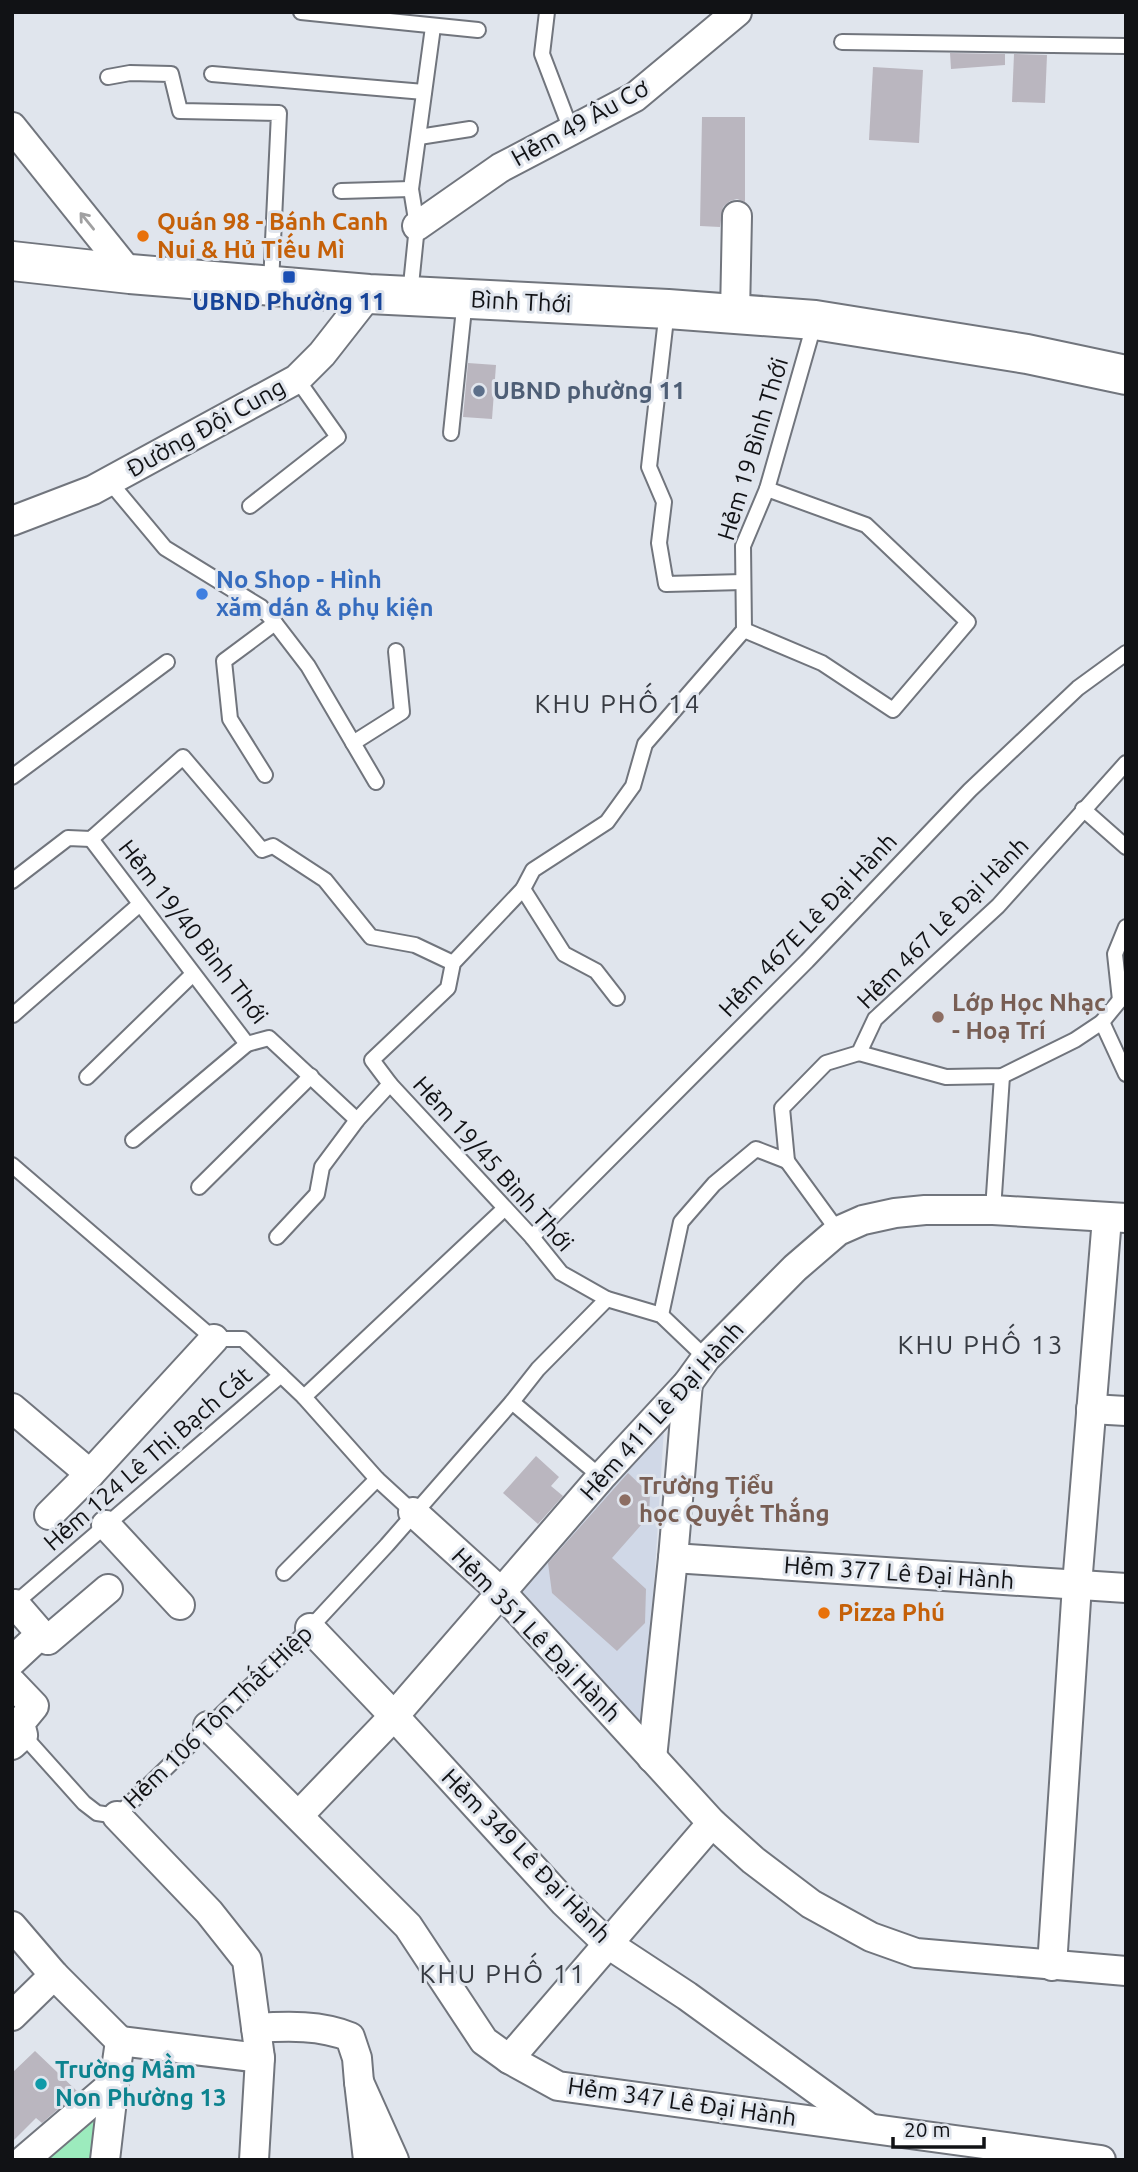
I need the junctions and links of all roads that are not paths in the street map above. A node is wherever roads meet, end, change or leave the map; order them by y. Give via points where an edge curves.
1 (301, 12) edge
2 (547, 12) edge
3 (737, 12) edge
4 (433, 27) junction
5 (478, 30) dead end
6 (842, 42) dead end
7 (1126, 46) edge
8 (212, 74) dead end
9 (108, 77) dead end
10 (424, 92) junction
11 (12, 127) edge
12 (470, 129) dead end
13 (571, 130) junction
14 (419, 138) junction
15 (411, 189) junction
16 (341, 191) dead end
17 (737, 216) dead end
18 (417, 226) junction
19 (12, 261) edge
20 (130, 274) junction
21 (271, 286) junction
22 (369, 294) junction
23 (410, 296) junction
24 (465, 299) junction
25 (668, 309) junction
26 (736, 314) junction
27 (815, 320) junction
28 (1126, 346) edge
29 (1027, 354) junction
30 (1126, 374) edge
31 (297, 379) junction
32 (452, 433) dead end
33 (109, 481) junction
34 (767, 489) junction
35 (250, 506) dead end
36 (12, 521) edge
37 (743, 582) junction
38 (275, 623) junction
39 (744, 630) junction
40 (396, 651) dead end
41 (1126, 653) edge
42 (167, 662) dead end
43 (353, 743) junction
44 (1126, 763) edge
45 (265, 775) dead end
46 (12, 777) edge
47 (376, 782) dead end
48 (1083, 809) junction
49 (91, 839) junction
50 (1126, 847) edge
51 (12, 881) edge
52 (523, 889) junction
53 (141, 904) junction
54 (1126, 927) edge
55 (453, 963) junction
56 (193, 974) junction
57 (617, 999) dead end
58 (1123, 1000) edge
59 (13, 1014) edge
60 (1102, 1022) junction
61 (247, 1044) junction
62 (859, 1053) junction
63 (1126, 1074) edge
64 (311, 1076) junction
65 (1002, 1076) junction
66 (87, 1077) dead end
67 (390, 1084) junction
68 (357, 1120) junction
69 (133, 1140) dead end
70 (786, 1161) junction
71 (12, 1166) edge
72 (199, 1187) dead end
73 (504, 1209) junction
74 (993, 1210) junction
75 (1116, 1218) edge
76 (838, 1231) junction
77 (277, 1237) dead end
78 (533, 1237) junction
79 (607, 1299) junction
80 (661, 1315) junction
81 (214, 1339) junction
82 (706, 1357) junction
83 (281, 1375) junction
84 (688, 1384) junction
85 (304, 1397) junction
86 (512, 1402) junction
87 (12, 1408) edge
88 (1091, 1409) junction
89 (1126, 1411) edge
90 (90, 1475) junction
91 (601, 1477) junction
92 (377, 1479) junction
93 (413, 1512) junction
94 (49, 1515) dead end
95 (106, 1525) junction
96 (673, 1558) junction
97 (284, 1573) dead end
98 (1077, 1585) junction
99 (1126, 1588) edge
100 (108, 1589) dead end
101 (502, 1593) junction
102 (13, 1605) edge
103 (180, 1605) dead end
104 (310, 1628) junction
105 (41, 1634) junction
106 (12, 1661) edge
107 (12, 1683) edge
108 (394, 1716) junction
109 (208, 1726) junction
110 (18, 1740) edge
111 (652, 1758) junction
112 (299, 1815) junction
113 (117, 1816) junction
114 (712, 1823) junction
115 (12, 1926) edge
116 (608, 1944) junction
117 (1052, 1966) junction
118 (1126, 1971) edge
119 (54, 1975) junction
120 (12, 2016) edge
121 (256, 2028) junction
122 (120, 2041) junction
123 (260, 2059) junction
124 (509, 2059) junction
125 (359, 2082) junction
126 (114, 2083) junction
127 (870, 2129) junction
128 (24, 2160) edge
129 (105, 2160) edge
130 (254, 2160) edge
131 (368, 2160) edge
132 (394, 2160) edge
133 (1101, 2160) edge

1 - 4 lane
2 - 13 lane via 542,54
3 - 13 street, Hẻm 49 Âu Cơ via 635,97
4 - 5 lane
4 - 10 lane
6 - 7 lane
8 - 10 lane
9 - 21 lane via 171,74 180,111 279,113
10 - 14 lane
20 -> 11 street
12 - 14 lane
13 - 18 street, Hẻm 49 Âu Cơ via 499,168
14 - 15 lane
15 - 16 lane
15 - 18 lane
17 - 26 street
18 - 23 lane
19 - 20 main road, Bình Thới
20 - 21 main road, Bình Thới
21 - 22 main road, Bình Thới
22 - 23 main road, Bình Thới
22 - 31 street, Đường Đội Cung
23 - 24 main road, Bình Thới
24 - 25 main road, Bình Thới
24 - 32 lane
25 - 26 main road, Bình Thới
25 - 37 lane via 649,467 664,502 659,543 666,584
26 - 27 main road, Bình Thới
27 - 29 main road, Bình Thới
27 - 34 lane, Hẻm 19 Bình Thới
28 - 29 main road, Bình Thới
29 - 30 main road, Bình Thới
31 - 33 street, Đường Đội Cung
31 - 35 lane via 338,437
33 - 36 street, Đường Đội Cung
33 - 38 lane via 165,548 261,607
34 - 37 lane, Hẻm 19 Bình Thới via 743,546
34 - 39 lane via 866,525 968,622 893,710 822,663
37 - 39 lane, Hẻm 19 Bình Thới
38 - 43 lane via 308,666
38 - 45 lane via 224,662 230,719
39 - 52 lane via 645,744 632,786 607,822 533,870
40 - 43 lane via 402,712
41 - 78 lane, Hẻm 467E Lê Đại Hành via 1078,688 970,790
42 - 46 lane
43 - 47 lane
44 - 48 lane, Hẻm 467 Lê Đại Hành
48 - 50 lane
48 - 62 lane, Hẻm 467 Lê Đại Hành via 998,906 875,1019
49 - 51 lane via 68,838
49 - 53 lane, Hẻm 19/40 Bình Thới
49 - 55 lane via 183,757 262,850 272,846 325,880 371,937 415,945
52 - 55 lane
52 - 57 lane via 564,954 596,971
53 - 56 lane, Hẻm 19/40 Bình Thới
53 - 59 lane
54 - 58 lane via 1115,954
55 - 67 lane via 448,988 372,1060
56 - 61 lane, Hẻm 19/40 Bình Thới
56 - 66 lane
58 - 60 lane
60 - 63 lane
60 - 65 lane
61 - 64 lane, Hẻm 19/40 Bình Thới via 269,1038
61 - 69 lane
62 - 65 lane via 946,1077
62 - 70 lane via 826,1063 782,1108
64 - 68 lane, Hẻm 19/40 Bình Thới
64 - 72 lane
65 - 74 lane
67 - 68 lane
67 - 73 lane, Hẻm 19/45 Bình Thới
68 - 77 lane via 322,1167 317,1194
70 - 76 lane
70 - 80 lane via 756,1149 714,1184 681,1222
71 - 81 lane
73 - 78 lane, Hẻm 19/45 Bình Thới
73 - 85 lane
74 - 75 street, Hẻm 411 Lê Đại Hành
74 - 76 street, Hẻm 411 Lê Đại Hành via 895,1213
75 - 88 street
76 - 82 street, Hẻm 411 Lê Đại Hành via 816,1247
78 - 79 lane, Hẻm 19/45 Bình Thới via 561,1273
79 - 80 lane, Hẻm 19/45 Bình Thới
79 - 86 lane, Hẻm 106 Tôn Thất Hiệp
80 - 82 lane, Hẻm 19/45 Bình Thới
81 - 83 lane, Hẻm 351 Lê Đại Hành via 243,1339
81 - 90 street
82 - 84 street, Hẻm 411 Lê Đại Hành
83 - 85 lane, Hẻm 351 Lê Đại Hành
83 - 95 lane, Hẻm 124 Lê Thị Bạch Cát
84 - 91 street, Hẻm 411 Lê Đại Hành
84 - 96 street
85 - 92 lane, Hẻm 351 Lê Đại Hành
86 - 91 lane
86 - 93 lane, Hẻm 106 Tôn Thất Hiệp
87 - 90 street
88 - 89 street
88 - 98 street
90 - 94 street
91 - 101 street, Hẻm 411 Lê Đại Hành
92 - 93 lane, Hẻm 351 Lê Đại Hành
92 - 97 lane
93 - 101 street, Hẻm 351 Lê Đại Hành
93 - 104 lane, Hẻm 106 Tôn Thất Hiệp
95 - 102 lane, Hẻm 124 Lê Thị Bạch Cát
95 - 103 street
96 - 98 street, Hẻm 377 Lê Đại Hành
96 - 111 street
98 - 99 street, Hẻm 377 Lê Đại Hành
98 - 117 street
100 - 105 street via 48,1640
101 - 108 street, Hẻm 411 Lê Đại Hành
101 - 111 street, Hẻm 351 Lê Đại Hành
102 - 105 street
104 - 108 street, Hẻm 349 Lê Đại Hành
104 - 109 lane, Hẻm 106 Tôn Thất Hiệp
105 - 106 street
107 - 110 street via 34,1706 20,1723
108 - 112 street, Hẻm 411 Lê Đại Hành
108 - 116 street, Hẻm 349 Lê Đại Hành
109 - 112 street, Hẻm 347 Lê Đại Hành
109 - 113 lane, Hẻm 106 Tôn Thất Hiệp
110 - 113 lane via 97,1813
111 - 114 street, Hẻm 351 Lê Đại Hành
112 - 124 street, Hẻm 347 Lê Đại Hành via 408,1926 484,2041
113 - 121 street, Hẻm 106 Tôn Thất Hiệp via 209,1912 247,1960
114 - 116 street
114 - 117 street, Hẻm 351 Lê Đại Hành via 791,1890 871,1937 916,1953
115 - 119 street
116 - 124 street
116 - 127 street, Hẻm 349 Lê Đại Hành
117 - 118 street, Hẻm 351 Lê Đại Hành
119 - 120 street
119 - 122 street
121 - 123 street, Hẻm 106 Tôn Thất Hiệp
121 - 125 street via 333,2030 350,2037
122 - 123 street
122 - 126 street
123 - 130 street, Hẻm 106 Tôn Thất Hiệp
124 - 127 street, Hẻm 347 Lê Đại Hành via 558,2085
125 - 131 street
125 - 132 street
126 - 128 street
126 - 129 street
127 - 133 street, Hẻm 347 Lê Đại Hành

